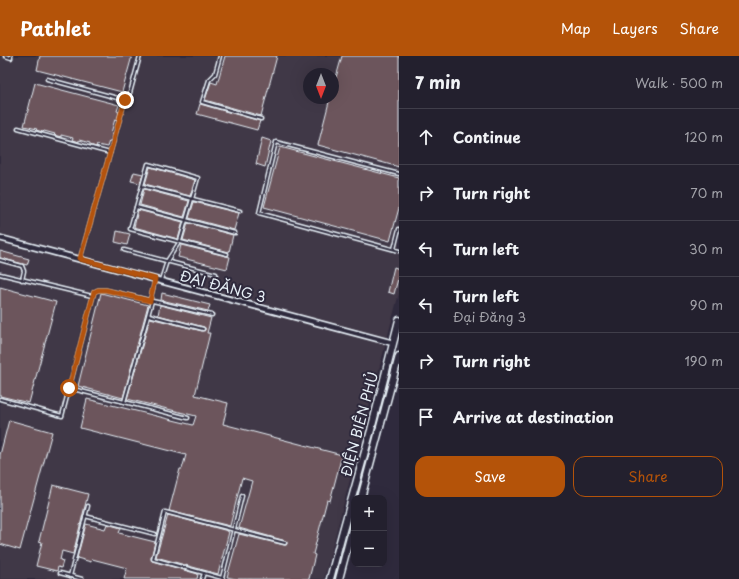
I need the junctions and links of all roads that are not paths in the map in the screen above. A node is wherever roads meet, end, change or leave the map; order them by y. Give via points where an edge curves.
1 (5, 56) edge
2 (11, 56) edge
3 (140, 56) edge
4 (220, 56) edge
5 (46, 79) dead end
6 (125, 100) junction
7 (261, 119) dead end
8 (18, 128) dead end
9 (110, 153) junction
10 (399, 174) edge
11 (142, 186) junction
12 (192, 199) junction
13 (136, 207) junction
14 (240, 211) dead end
15 (186, 220) junction
16 (399, 229) edge
17 (235, 233) dead end
18 (0, 238) edge
19 (180, 242) junction
20 (124, 250) dead end
21 (394, 250) junction
22 (399, 251) edge
23 (227, 254) dead end
24 (80, 259) junction
25 (0, 260) edge
26 (167, 261) junction
27 (0, 274) edge
28 (216, 274) dead end
29 (22, 280) junction
30 (158, 280) junction
31 (93, 296) junction
32 (151, 301) junction
33 (149, 315) junction
34 (212, 315) dead end
35 (399, 320) edge
36 (203, 329) dead end
37 (393, 343) junction
38 (399, 356) edge
39 (69, 388) junction
40 (0, 398) edge
41 (124, 402) junction
42 (188, 418) dead end
43 (362, 495) edge
44 (242, 496) dead end
45 (88, 506) dead end
46 (85, 516) junction
47 (234, 530) junction
48 (352, 531) edge
49 (155, 534) dead end
50 (286, 543) dead end
51 (60, 573) dead end
52 (204, 573) junction
53 (70, 576) junction
54 (223, 578) edge
55 (82, 579) edge
56 (202, 579) edge
57 (330, 579) edge
58 (339, 579) edge

1 - 2 lane
3 - 6 lane via 130,92
4 - 7 lane via 202,102
5 - 6 lane
6 - 9 lane
8 - 9 lane
9 - 24 lane
10 - 21 lane via 276,142 259,213
11 - 12 lane
11 - 12 lane via 148,164 198,178
11 - 13 lane
12 - 14 lane
12 - 15 lane
13 - 15 lane
13 - 19 lane via 130,229
15 - 17 lane
15 - 19 lane
16 - 21 lane
18 - 24 street, ĐẠI ĐĂNG 3
19 - 23 lane
19 - 26 lane
20 - 26 lane
21 - 22 lane
24 - 30 street, ĐẠI ĐĂNG 3
25 - 29 lane via 22,266
26 - 28 lane
26 - 30 lane
27 - 29 lane
29 - 31 lane
30 - 32 lane
30 - 37 street, ĐẠI ĐĂNG 3
31 - 32 lane via 98,290 106,290
31 - 39 lane
32 - 33 lane
32 - 34 lane
33 - 36 lane
33 - 41 lane
35 - 37 main road, ĐIỆN BIÊN PHỦ
37 - 57 main road, ĐIỆN BIÊN PHỦ
38 - 43 main road, ĐIỆN BIÊN PHỦ
39 - 40 lane via 62,416
39 - 41 lane
41 - 42 lane
44 - 47 lane
45 - 46 lane
46 - 49 lane
46 - 53 lane
47 - 50 lane
47 - 52 lane via 165,512 153,560
47 - 54 lane
48 - 58 main road
51 - 53 lane
52 - 54 lane
52 - 56 lane
53 - 55 lane

